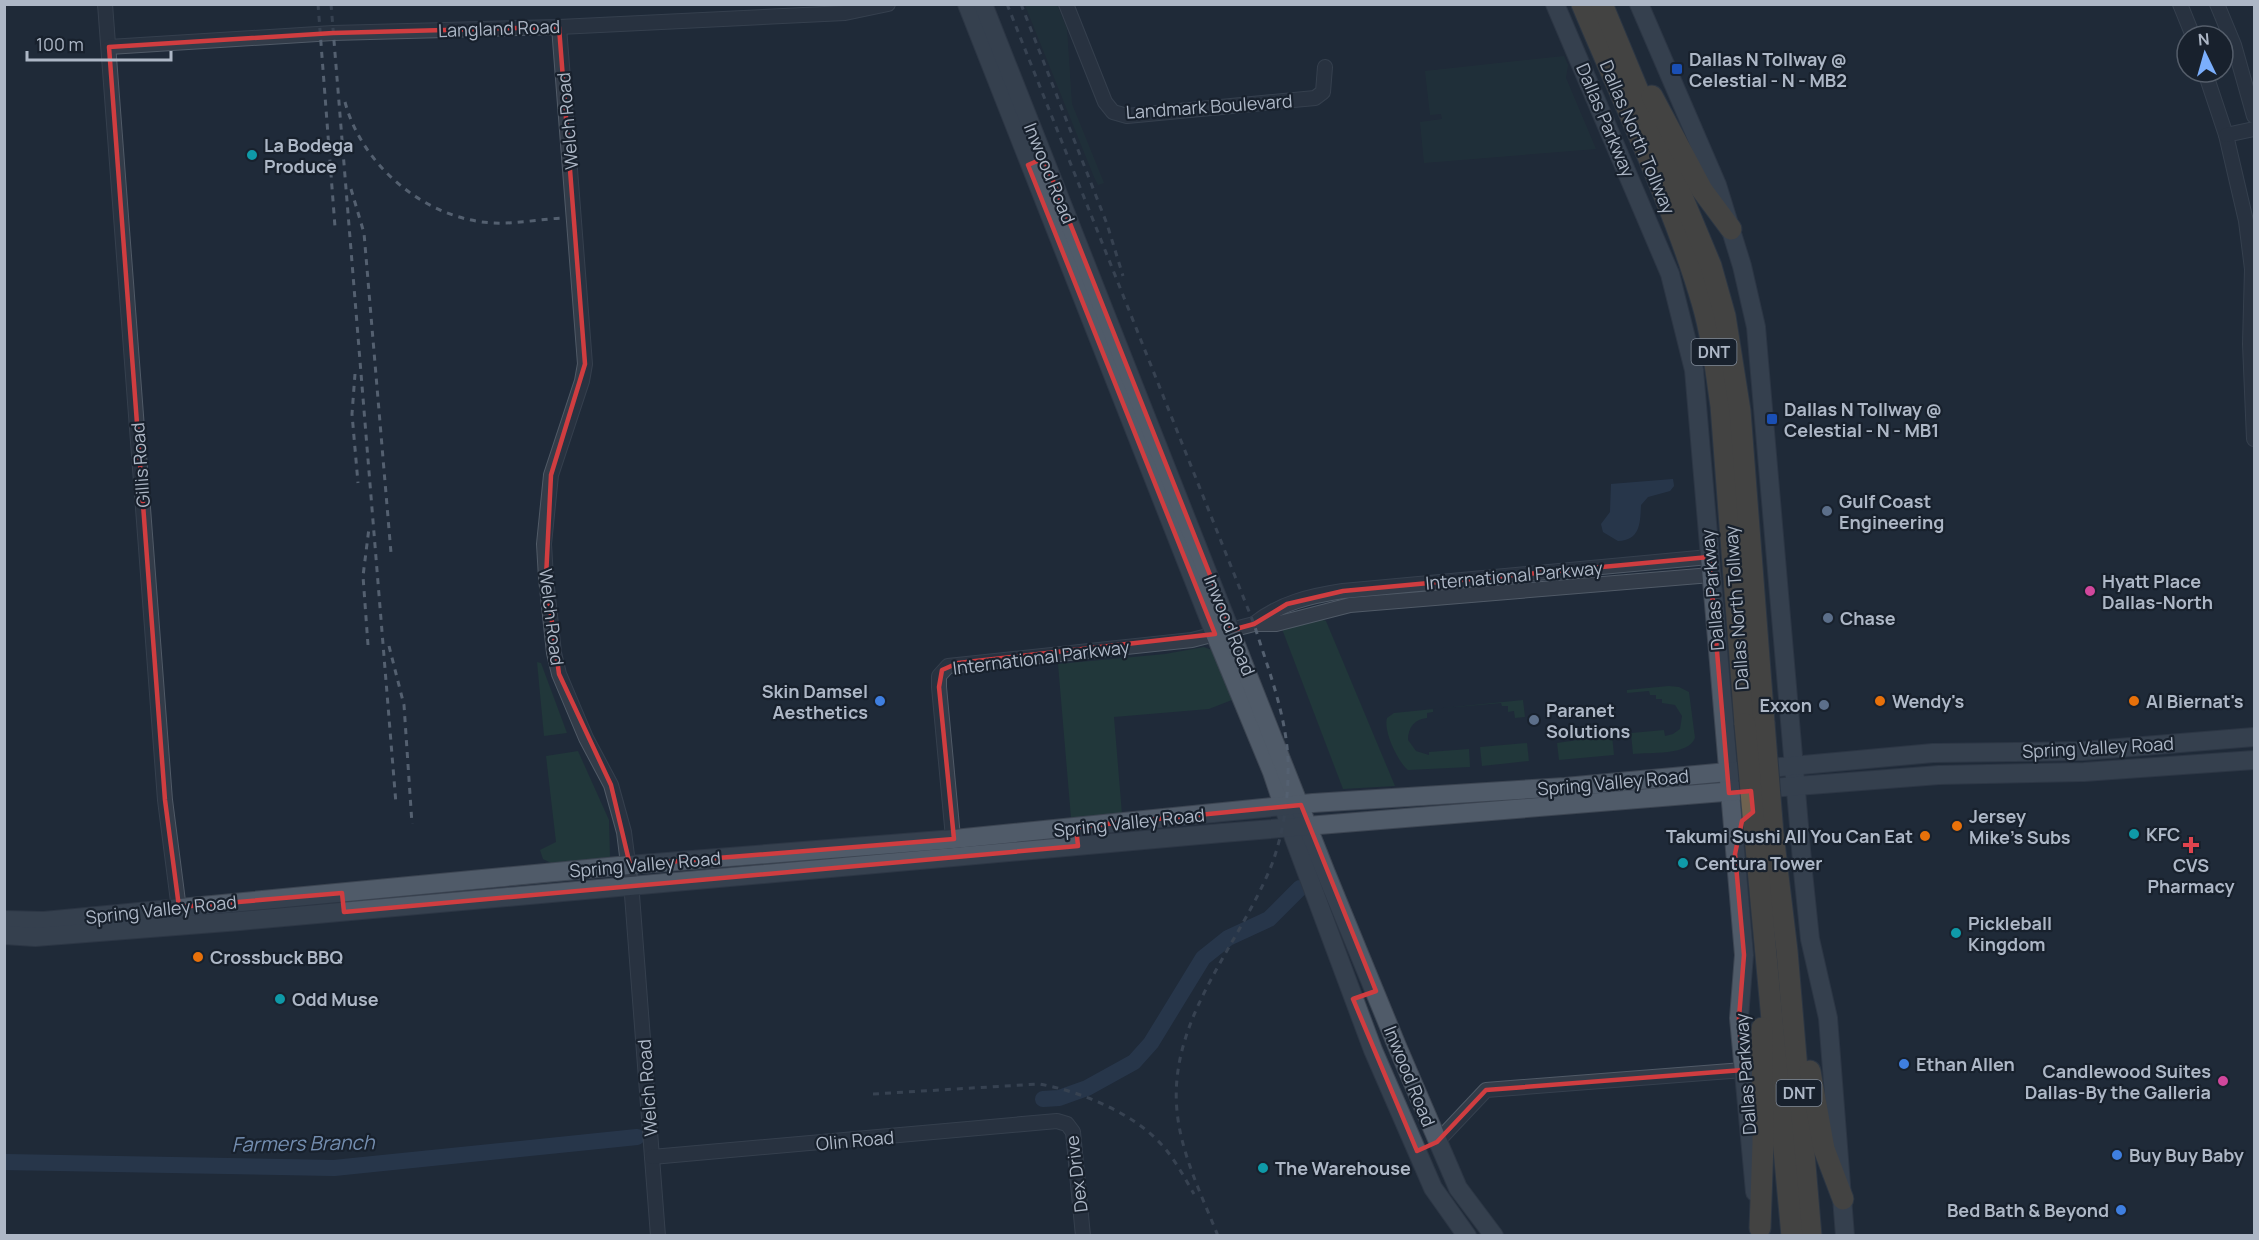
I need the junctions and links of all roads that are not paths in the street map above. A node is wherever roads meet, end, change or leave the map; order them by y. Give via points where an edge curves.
1 (105, 4) edge
2 (888, 4) edge
3 (967, 4) edge
4 (983, 4) edge
5 (1066, 4) edge
6 (1555, 4) edge
7 (1582, 4) edge
8 (1602, 4) edge
9 (1640, 4) edge
10 (2180, 4) edge
11 (2217, 4) edge
12 (2188, 24) edge
13 (559, 27) junction
14 (1616, 38) junction
15 (109, 47) junction
16 (1324, 67) dead end
17 (2209, 84) edge
18 (2254, 116) edge
19 (2254, 129) edge
20 (2226, 135) junction
21 (1036, 162) junction
22 (1731, 229) junction
23 (2254, 439) edge
24 (1710, 566) junction
25 (1223, 632) junction
26 (1791, 717) junction
27 (1755, 723) junction
28 (1724, 730) junction
29 (2254, 737) edge
30 (2082, 751) junction
31 (1933, 753) junction
32 (2254, 760) edge
33 (1795, 764) junction
34 (1728, 771) junction
35 (2084, 772) junction
36 (1939, 775) junction
37 (1797, 786) junction
38 (1729, 793) junction
39 (1473, 794) junction
40 (1404, 798) junction
41 (1293, 806) junction
42 (1420, 817) junction
43 (1380, 820) junction
44 (1299, 826) junction
45 (1076, 827) junction
46 (1764, 835) junction
47 (1078, 846) junction
48 (954, 848) junction
49 (1802, 848) junction
50 (1735, 854) junction
51 (629, 865) junction
52 (631, 886) junction
53 (342, 893) junction
54 (179, 907) junction
55 (344, 912) junction
56 (4, 920) edge
57 (181, 925) junction
58 (4, 935) edge
59 (1787, 951) junction
60 (1765, 953) junction
61 (1376, 991) junction
62 (1353, 999) junction
63 (1743, 1070) junction
64 (1057, 1121) joint
65 (1437, 1142) junction
66 (1418, 1151) junction
67 (652, 1157) junction
68 (1843, 1199) junction
69 (1760, 1232) edge
70 (658, 1236) edge
71 (1083, 1236) edge
72 (1467, 1236) edge
73 (1494, 1236) edge
74 (1792, 1236) edge
75 (1811, 1236) edge
76 (1845, 1236) edge

1 - 15 street, Gillis Road
2 - 13 street, Langland Road via 845,13
3 - 21 main road, Inwood Road
4 - 21 main road, Inwood Road
5 - 16 street, Landmark Boulevard via 1105,102 1113,112 1127,116 1315,98 1323,92
6 - 24 main road, Dallas Parkway via 1670,274 1694,370
7 - 27 highway, Dallas North Tollway / DNT via 1688,256 1703,305 1721,406
8 - 14 highway, Dallas North Tollway / DNT
9 - 22 main road via 1718,185
10 - 12 street
11 - 18 street via 2235,45
13 - 15 street, Langland Road via 333,33
13 - 51 street, Welch Road via 585,364 550,475 544,537 546,578 559,674 611,785 620,810
14 - 22 highway via 1664,116 1702,190
14 - 27 highway, Dallas North Tollway / DNT via 1712,266 1725,316 1740,411
15 - 54 street, Gillis Road via 165,800
17 - 20 street
19 - 20 street
20 - 23 street via 2246,221 2252,269
21 - 25 main road, Inwood Road
22 - 26 main road via 1756,327
24 - 25 street, International Parkway via 1343,591 1287,604 1254,624
24 - 28 main road, Dallas Parkway
25 - 41 main road, Inwood Road
25 - 48 street, International Parkway via 1192,640 958,663 942,670 939,687
26 - 28 main road via 1778,742 1756,753 1737,748
26 - 33 main road
27 - 46 highway, Dallas North Tollway / DNT, bridge
28 - 34 main road, Dallas Parkway
29 - 30 main road, Spring Valley Road
30 - 31 main road, Spring Valley Road
30 - 35 main road
31 - 33 main road, Spring Valley Road
31 - 36 main road
32 - 35 main road, Spring Valley Road
33 - 34 main road, Spring Valley Road
33 - 37 main road
34 - 38 main road, Dallas Parkway
34 - 39 main road, Spring Valley Road
35 - 36 main road, Spring Valley Road
36 - 37 main road, Spring Valley Road
37 - 38 main road, Spring Valley Road
37 - 49 main road
38 - 42 main road, Spring Valley Road
38 - 50 main road, Dallas Parkway
39 - 40 main road, Spring Valley Road
39 - 42 main road via 1428,805
40 - 41 main road, Spring Valley Road
40 - 43 main road via 1401,810 1388,812
41 - 44 main road, Inwood Road
41 - 45 main road, Spring Valley Road
42 - 43 main road, Spring Valley Road
43 - 44 main road, Spring Valley Road
44 - 47 main road, Spring Valley Road
44 - 61 main road, Inwood Road
44 - 62 main road, Inwood Road
45 - 47 main road
45 - 48 main road, Spring Valley Road
46 - 59 highway, Dallas North Tollway / DNT
46 - 60 highway, Dallas North Tollway / DNT
47 - 48 main road, Spring Valley Road
48 - 51 main road, Spring Valley Road
48 - 52 main road, Spring Valley Road
49 - 50 main road via 1791,817 1767,810 1750,813 1742,821
49 - 68 main road via 1810,933 1828,1018
50 - 63 main road, Dallas Parkway via 1744,956 1739,1017
51 - 52 street, Welch Road
51 - 53 main road, Spring Valley Road
52 - 55 main road, Spring Valley Road
52 - 67 street, Welch Road
53 - 54 main road, Spring Valley Road
53 - 55 main road
54 - 56 main road, Spring Valley Road via 44,921
54 - 57 street, Gillis Road
55 - 57 main road, Spring Valley Road
57 - 58 main road, Spring Valley Road via 35,937
59 - 68 highway via 1797,980 1824,1149
59 - 75 highway, Dallas North Tollway / DNT
60 - 69 highway
60 - 74 highway, Dallas North Tollway / DNT
61 - 62 main road
61 - 65 main road, Inwood Road
62 - 66 main road, Inwood Road
63 - 65 street via 1486,1090
63 - 69 main road, Dallas Parkway
64 - 67 street, Olin Road
64 - 71 street, Dex Drive via 1067,1124 1073,1132
65 - 66 main road
65 - 73 main road, Inwood Road via 1458,1188
66 - 72 main road, Inwood Road via 1433,1188
67 - 70 street, Welch Road
68 - 76 main road

